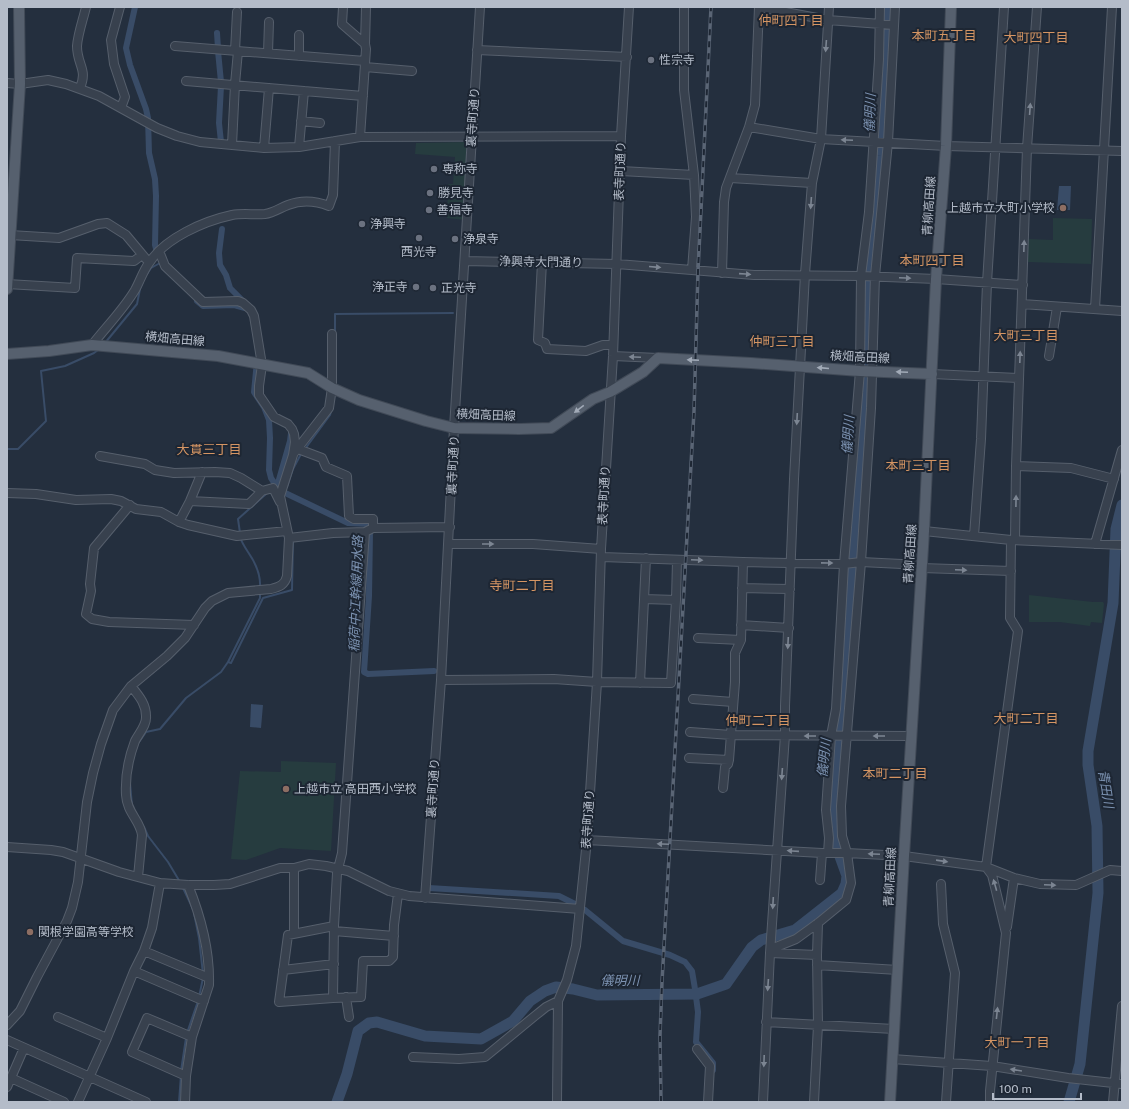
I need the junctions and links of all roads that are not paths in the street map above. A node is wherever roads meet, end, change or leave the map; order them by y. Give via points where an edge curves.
1 (19, 7) edge
2 (86, 7) edge
3 (120, 7) edge
4 (343, 7) edge
5 (366, 7) edge
6 (480, 7) edge
7 (629, 7) edge
8 (677, 7) edge
9 (684, 7) edge
10 (759, 7) edge
11 (828, 7) edge
12 (880, 7) edge
13 (895, 7) edge
14 (951, 7) edge
15 (1004, 7) edge
16 (1037, 7) edge
17 (1112, 7) edge
18 (237, 12) dead end
19 (828, 20) junction
20 (269, 22) dead end
21 (880, 24) junction
22 (892, 25) junction
23 (299, 35) dead end
24 (365, 44) junction
25 (175, 46) dead end
26 (478, 50) junction
27 (237, 51) junction
28 (268, 53) junction
29 (299, 56) junction
30 (627, 57) junction
31 (365, 64) junction
32 (412, 71) dead end
33 (186, 81) dead end
34 (7, 84) edge
35 (20, 84) junction
36 (235, 84) junction
37 (80, 88) junction
38 (269, 88) junction
39 (304, 91) junction
40 (363, 96) junction
41 (121, 108) junction
42 (301, 121) junction
43 (320, 123) dead end
44 (749, 127) junction
45 (472, 136) junction
46 (621, 136) junction
47 (360, 137) junction
48 (821, 139) junction
49 (335, 141) junction
50 (876, 142) junction
51 (888, 142) junction
52 (232, 145) junction
53 (946, 146) junction
54 (299, 147) junction
55 (996, 147) junction
56 (264, 148) junction
57 (1027, 148) junction
58 (1105, 151) junction
59 (1122, 151) edge
60 (621, 171) junction
61 (694, 174) junction
62 (730, 178) junction
63 (812, 183) junction
64 (9, 239) edge
65 (159, 251) junction
66 (142, 255) junction
67 (465, 261) junction
68 (149, 262) junction
69 (542, 262) junction
70 (617, 264) junction
71 (692, 270) junction
72 (722, 272) junction
73 (805, 274) junction
74 (863, 276) junction
75 (875, 276) junction
76 (7, 278) edge
77 (936, 279) junction
78 (987, 283) junction
79 (1022, 285) junction
80 (7, 289) edge
81 (1022, 304) junction
82 (1057, 306) junction
83 (1095, 309) junction
84 (1122, 312) edge
85 (332, 334) dead end
86 (92, 345) junction
87 (614, 346) junction
88 (7, 354) edge
89 (613, 356) junction
90 (1049, 356) dead end
91 (658, 358) junction
92 (262, 365) junction
93 (800, 366) junction
94 (861, 371) junction
95 (872, 371) junction
96 (932, 374) junction
97 (984, 376) junction
98 (1019, 378) junction
99 (332, 388) junction
100 (610, 392) junction
101 (454, 428) junction
102 (1122, 450) edge
103 (296, 452) junction
104 (100, 456) dead end
105 (1016, 466) junction
106 (202, 472) junction
107 (1114, 479) junction
108 (284, 484) junction
109 (273, 488) junction
110 (262, 491) junction
111 (7, 493) edge
112 (190, 501) junction
113 (130, 505) junction
114 (281, 506) junction
115 (179, 522) junction
116 (450, 527) junction
117 (373, 528) junction
118 (924, 531) junction
119 (365, 532) junction
120 (288, 535) junction
121 (974, 536) junction
122 (1013, 540) junction
123 (449, 544) junction
124 (1095, 544) junction
125 (1122, 545) edge
126 (601, 548) junction
127 (602, 557) junction
128 (646, 558) junction
129 (677, 560) junction
130 (743, 562) junction
131 (791, 562) junction
132 (861, 562) junction
133 (844, 564) junction
134 (922, 567) junction
135 (1011, 571) junction
136 (742, 588) junction
137 (790, 590) junction
138 (644, 599) junction
139 (676, 600) junction
140 (194, 625) junction
141 (741, 625) junction
142 (789, 628) junction
143 (698, 638) dead end
144 (741, 640) junction
145 (441, 680) junction
146 (597, 682) junction
147 (640, 683) junction
148 (131, 686) junction
149 (693, 699) dead end
150 (733, 702) junction
151 (690, 732) dead end
152 (731, 734) junction
153 (785, 735) junction
154 (833, 736) junction
155 (847, 736) junction
156 (912, 736) junction
157 (689, 758) dead end
158 (729, 760) junction
159 (723, 788) dead end
160 (587, 840) junction
161 (7, 846) edge
162 (776, 850) junction
163 (827, 853) junction
164 (845, 853) junction
165 (904, 856) junction
166 (81, 859) junction
167 (986, 867) junction
168 (294, 868) junction
169 (339, 869) junction
170 (1122, 871) edge
171 (138, 877) junction
172 (1014, 878) junction
173 (820, 880) dead end
174 (160, 883) junction
175 (941, 884) dead end
176 (188, 885) junction
177 (398, 894) junction
178 (425, 898) junction
179 (580, 910) junction
180 (818, 923) junction
181 (334, 929) junction
182 (294, 933) junction
183 (1006, 933) junction
184 (394, 936) junction
185 (144, 951) junction
186 (770, 951) junction
187 (817, 955) junction
188 (334, 964) junction
189 (817, 965) junction
190 (283, 970) junction
191 (898, 970) junction
192 (134, 971) junction
193 (209, 978) junction
194 (346, 997) junction
195 (334, 998) junction
196 (560, 998) junction
197 (204, 1001) junction
198 (1122, 1006) edge
199 (58, 1017) dead end
200 (349, 1017) dead end
201 (766, 1022) junction
202 (7, 1025) edge
203 (818, 1025) junction
204 (1121, 1025) edge
205 (894, 1029) junction
206 (192, 1037) junction
207 (107, 1038) junction
208 (7, 1040) edge
209 (24, 1048) junction
210 (697, 1049) dead end
211 (413, 1058) dead end
212 (892, 1059) junction
213 (948, 1063) junction
214 (992, 1066) junction
215 (186, 1076) junction
216 (88, 1077) junction
217 (11, 1078) junction
218 (1118, 1084) edge
219 (7, 1087) edge
220 (133, 1099) edge
221 (64, 1102) edge
222 (78, 1102) edge
223 (146, 1102) edge
224 (185, 1102) edge
225 (557, 1102) edge
226 (708, 1102) edge
227 (763, 1102) edge
228 (814, 1102) edge
229 (890, 1102) edge
230 (946, 1102) edge
231 (990, 1102) edge
232 (1113, 1102) edge

1 - 35 main road
2 - 37 street via 77,47 84,78
3 - 41 street via 111,40 114,64 125,97
4 - 24 street via 342,24
5 - 24 street
6 - 26 street, 裏寺町通り
7 - 30 street, 表寺町通り
8 - 9 street
9 - 61 street via 684,90
10 - 19 street
10 - 44 street via 755,105
11 - 19 street
12 - 21 street
13 - 22 street
14 - 53 main road, 青柳高田線
15 - 55 street
57 -> 16 street
17 - 58 street
18 - 27 street
19 - 21 street
19 -> 48 street
20 - 28 street
21 - 22 street
21 - 50 street
22 - 51 street
23 - 29 street
24 - 31 street
25 - 27 street
26 - 30 street
26 - 45 street, 裏寺町通り
27 - 28 street
27 - 36 street
28 - 29 street
29 - 31 street
30 - 46 street, 表寺町通り
31 - 32 street
31 - 40 street
33 - 36 street
34 - 35 street
35 - 37 street via 48,80
35 - 64 main road
36 - 38 street
36 - 52 street
37 - 41 street
38 - 39 street
38 - 56 street
39 - 40 street
39 - 42 street
40 - 47 street
41 - 52 street via 177,136 200,142
42 - 43 street
42 - 54 street
44 - 48 street
44 - 62 street
45 - 46 street
45 - 47 street
45 - 67 street, 裏寺町通り
46 - 60 street, 表寺町通り
47 - 49 street
50 -> 48 street
48 - 63 street
49 - 54 street
49 - 65 street via 334,195 329,206 319,202 303,202 265,214 230,215 179,235
50 - 51 street
50 - 74 street
51 - 53 street
51 - 75 street
52 - 56 street
53 - 55 street
53 - 77 main road, 青柳高田線
54 - 56 street
55 - 57 street
55 - 78 street
57 - 58 street
79 -> 57 street
58 - 59 street
58 - 83 street
60 - 61 street
60 - 70 street, 表寺町通り
61 - 71 street via 696,217
62 - 63 street
62 - 72 street via 724,202
63 -> 73 street
64 - 66 street via 58,238 107,223 126,235
64 - 76 main road
65 - 68 street
65 - 92 street via 165,266 203,302 238,302 251,310
66 - 68 street
66 - 76 street via 134,261 77,258 75,288
67 - 69 street, 浄興寺大門通り
67 - 101 street, 裏寺町通り
68 - 86 street via 135,289
69 - 70 street, 浄興寺大門通り
69 - 87 street via 538,340 545,342 547,349 586,350 603,345
70 -> 71 street, 浄興寺大門通り
70 - 87 street, 表寺町通り
71 - 72 street, 浄興寺大門通り
72 -> 73 street, 浄興寺大門通り via 754,275
73 - 74 street, 浄興寺大門通り
73 - 93 street
74 - 75 street, 浄興寺大門通り
74 - 94 street
75 -> 77 street, 浄興寺大門通り
75 - 95 street
76 - 80 main road
77 - 78 street, 浄興寺大門通り
77 - 96 main road, 青柳高田線
78 - 79 street, 浄興寺大門通り
78 - 97 street
79 - 81 street
81 - 82 street
98 -> 81 street
82 - 83 street
82 - 90 street
83 - 84 street
85 - 99 street
86 - 88 main road, 横畑高田線
86 - 92 main road, 横畑高田線 via 218,356
87 - 89 street, 表寺町通り
91 -> 89 street
89 - 100 street, 表寺町通り
93 -> 91 main road, 横畑高田線
91 - 100 main road, 横畑高田線 via 643,372
92 - 99 main road, 横畑高田線 via 308,373
92 - 103 street via 259,395 274,417 292,428
94 -> 93 main road, 横畑高田線
93 -> 131 street
94 - 95 main road, 横畑高田線
94 - 133 street
96 -> 95 main road, 横畑高田線
95 - 132 street
96 - 97 street
96 - 118 main road, 青柳高田線
97 - 98 street
97 - 121 street
98 - 105 street
99 - 101 main road, 横畑高田線 via 359,400
99 - 103 street via 329,408
100 -> 101 main road, 横畑高田線 via 593,399 551,428
100 - 126 street, 表寺町通り
101 - 116 street, 裏寺町通り
102 - 107 street
103 - 108 street
103 - 117 street via 322,458 326,467 347,476 349,516 354,519 373,519
104 - 106 street via 145,464 155,470 174,473
105 - 107 street via 1071,468
122 -> 105 street
106 - 110 street via 230,473
106 - 112 street
107 - 124 street
108 - 109 street
108 - 114 street via 280,496
109 - 110 street
109 - 114 street
110 - 112 street via 249,504
111 - 113 street via 76,500 111,499
112 - 115 street
113 - 115 street via 136,509 161,512
113 - 140 street via 94,548 91,591 86,614 92,619 109,622
114 - 120 street
115 - 120 street via 237,536
116 - 117 street
116 - 123 street, 裏寺町通り
117 - 119 street
118 - 121 street
118 - 134 main road, 青柳高田線
119 - 120 street
119 - 169 street
120 - 140 street via 287,576 282,585 271,589 219,596 205,608
121 - 122 street
122 - 124 street
122 - 135 street
123 -> 126 street via 533,544
123 - 145 street, 裏寺町通り
124 - 125 street
126 - 127 street, 表寺町通り
127 - 128 street
127 - 146 street, 表寺町通り
128 - 129 street
128 - 138 street
129 -> 130 street
129 - 139 street
130 - 131 street
130 - 136 street
131 -> 133 street
131 - 137 street
132 - 133 street
132 - 134 street
132 - 155 street
133 - 154 street
134 -> 135 street
134 - 156 main road, 青柳高田線
135 - 167 street via 1010,618 1018,631
136 - 137 street
136 - 141 street
137 - 142 street
138 - 139 street
138 - 147 street
139 - 147 street via 671,683
140 - 148 street via 186,638
141 - 142 street
141 - 144 street
142 -> 153 street
143 - 144 street
144 - 150 street via 735,653
145 - 146 street via 554,679
145 - 178 street, 裏寺町通り
146 - 147 street
146 - 160 street, 表寺町通り
148 - 166 street via 113,710 92,773
148 - 171 street via 143,701 146,716 132,752 126,781 127,802 142,835
149 - 150 street
150 - 152 street
151 - 152 street
152 - 153 street
152 - 158 street
154 -> 153 street
153 -> 162 street
154 - 155 street
154 - 163 street via 826,810 829,838
156 -> 155 street
155 - 164 street via 841,806
156 - 165 main road, 青柳高田線
157 - 158 street
158 - 159 street via 725,767
162 -> 160 street
160 - 179 street, 表寺町通り
161 - 166 street via 63,852
163 -> 162 street
162 -> 186 street
163 - 164 street
163 - 173 street
165 -> 164 street
164 - 180 street via 851,883 846,900
165 -> 167 street
165 - 191 main road, 青柳高田線
166 - 171 street
166 - 202 street via 78,882 67,921 20,1011
167 - 172 street
183 -> 167 street via 994,881
168 - 169 street via 309,864
168 - 176 street via 280,868 230,884
168 - 182 street
169 - 177 street
169 - 181 street
172 -> 170 street via 1066,886 1076,885 1110,870
171 - 174 street
172 - 183 street
174 - 176 street
174 - 185 street via 152,928
175 - 213 street via 943,924 955,973
176 - 193 street via 201,923 208,956
177 - 178 street
177 - 184 street
178 - 179 street
179 - 196 street, 表寺町通り via 576,946
180 - 186 street via 796,939
180 - 187 street
181 - 182 street
181 - 184 street
181 - 188 street
182 - 190 street via 288,935
214 -> 183 street
184 - 194 street via 393,957 390,961 363,961 361,997
185 - 192 street
185 - 193 street
186 - 187 street
186 -> 201 street
187 - 189 street
188 - 190 street
188 - 195 street
189 - 191 street
189 - 203 street
190 - 195 street via 276,1002
191 - 205 main road, 青柳高田線
192 - 197 street
192 - 207 street
193 - 197 street
194 - 195 street
194 - 200 street
196 - 211 street via 485,1057
196 - 225 street
197 - 206 street
198 - 204 street
199 - 207 street
201 - 203 street
201 -> 227 street
203 - 205 street
203 - 228 street
204 - 218 street
205 - 212 main road, 青柳高田線
206 - 215 street
206 - 215 street via 147,1018 132,1052
207 - 216 street
208 - 209 street
209 - 216 street
209 - 217 street
210 - 226 street via 710,1066
212 - 213 street
212 - 229 main road, 青柳高田線
213 - 214 street
213 - 230 street
218 -> 214 street
214 - 231 street
215 - 224 street
216 - 220 street
216 - 222 street
217 - 219 street
217 - 221 street
218 - 232 street
220 - 223 street

